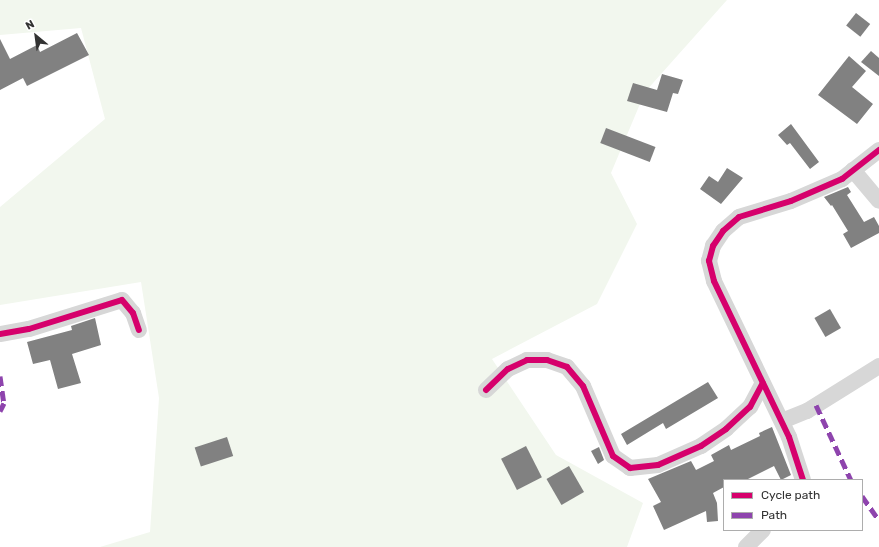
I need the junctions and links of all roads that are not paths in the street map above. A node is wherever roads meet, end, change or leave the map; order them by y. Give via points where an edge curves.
1 (879, 150) edge
2 (853, 170) junction
3 (879, 200) edge
4 (139, 330) dead end
5 (0, 334) edge
6 (879, 366) edge
7 (763, 383) junction
8 (486, 390) dead end
9 (782, 421) junction
10 (803, 479) edge
11 (762, 531) edge
12 (746, 547) edge

1 - 2 street
2 - 3 street
2 - 7 street via 842,179 791,201 740,217 723,231 714,246 709,261 714,281
4 - 5 street via 133,313 122,300 29,329
6 - 9 street via 807,411
7 - 8 street via 750,406 726,429 707,442 658,464 630,468 613,456 583,386 567,367 546,360 527,360 508,369
7 - 9 street
9 - 10 street
11 - 12 street

